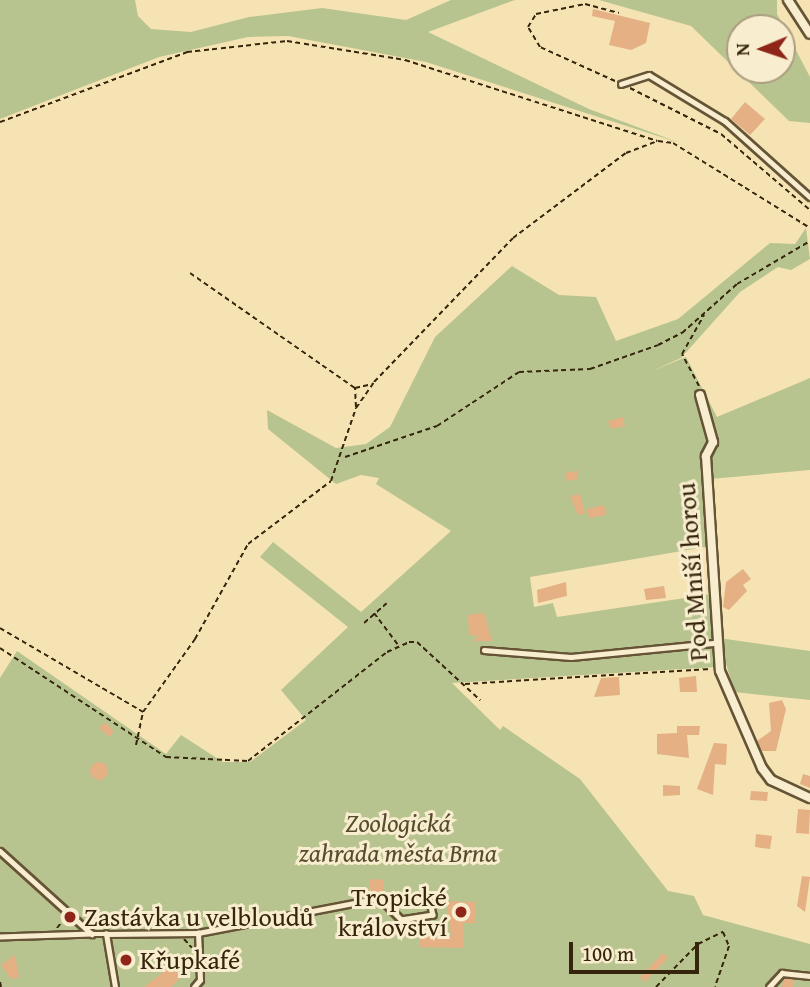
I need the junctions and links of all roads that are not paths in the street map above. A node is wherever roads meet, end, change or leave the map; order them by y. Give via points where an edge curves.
1 (788, 0) edge
2 (810, 34) edge
3 (621, 84) road end
4 (810, 197) edge
5 (700, 395) road end
6 (715, 643) junction
7 (484, 650) dead end
8 (810, 798) edge
9 (0, 851) edge
10 (379, 898) junction
11 (198, 933) junction
12 (92, 934) junction
13 (106, 934) junction
14 (0, 937) edge
15 (810, 976) edge
16 (114, 987) edge
17 (194, 987) edge
18 (769, 987) edge

1 - 2 street
3 - 4 lane via 649,75 725,121
5 - 6 street, Pod Mniší horou via 713,442 706,456
6 - 7 lane via 571,657
6 - 8 street, Pod Mniší horou via 719,668 762,768 771,780
9 - 12 lane
10 - 10 lane via 430,902 433,915 401,920
10 - 11 lane
11 - 13 lane
11 - 17 lane
12 - 13 lane
12 - 14 lane
13 - 16 lane
15 - 18 lane via 782,973

